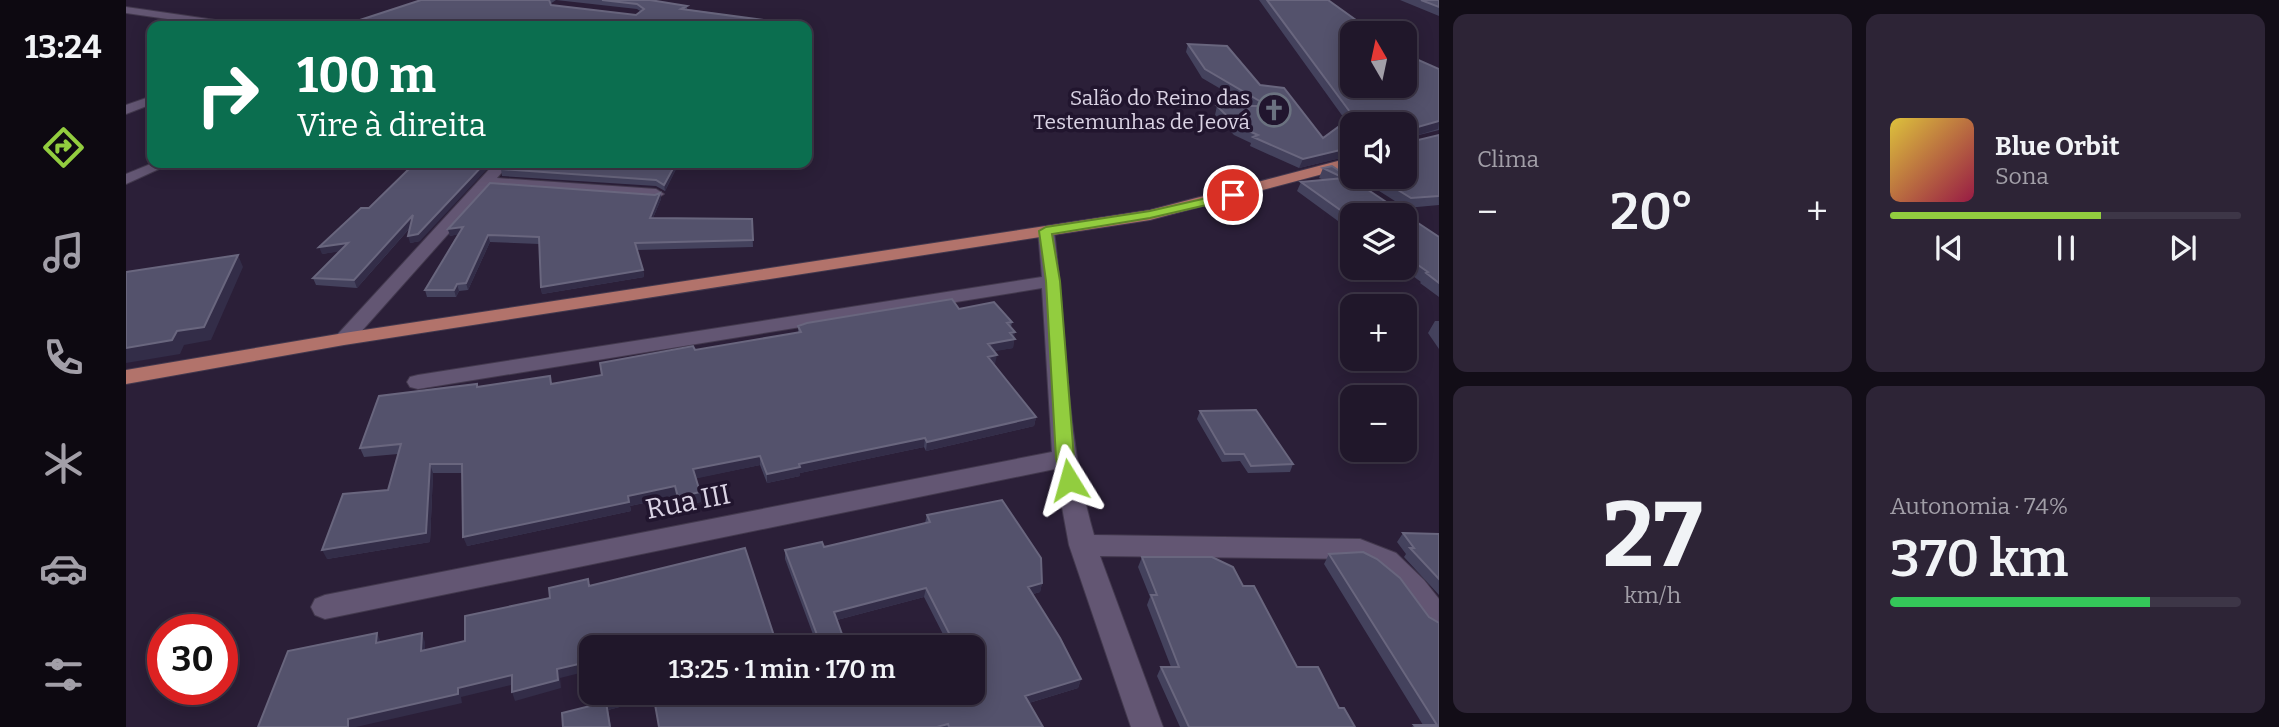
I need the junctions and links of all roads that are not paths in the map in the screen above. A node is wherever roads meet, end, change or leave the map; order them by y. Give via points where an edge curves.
1 (126, 10) edge
2 (202, 21) edge
3 (147, 102) edge
4 (126, 110) edge
5 (1340, 164) edge
6 (1330, 167) junction
7 (152, 168) edge
8 (498, 168) edge
9 (1340, 174) edge
10 (126, 178) edge
11 (485, 182) junction
12 (656, 194) edge
13 (1046, 231) junction
14 (1053, 281) junction
15 (344, 339) junction
16 (126, 377) edge
17 (418, 382) dead end
18 (1065, 458) junction
19 (1082, 545) junction
20 (325, 607) dead end
21 (1439, 622) edge
22 (1147, 727) edge

1 - 2 street
3 - 4 street
5 - 6 main road
6 - 9 street
6 - 13 main road via 1176,209
7 - 10 street
8 - 11 street
11 - 12 street
11 - 15 street
13 - 14 street
13 - 15 main road
14 - 17 street
14 - 18 street
15 - 16 main road
18 - 19 street
18 - 20 street, Rua III
19 - 21 street via 1360,549 1380,555 1394,566
19 - 22 street

